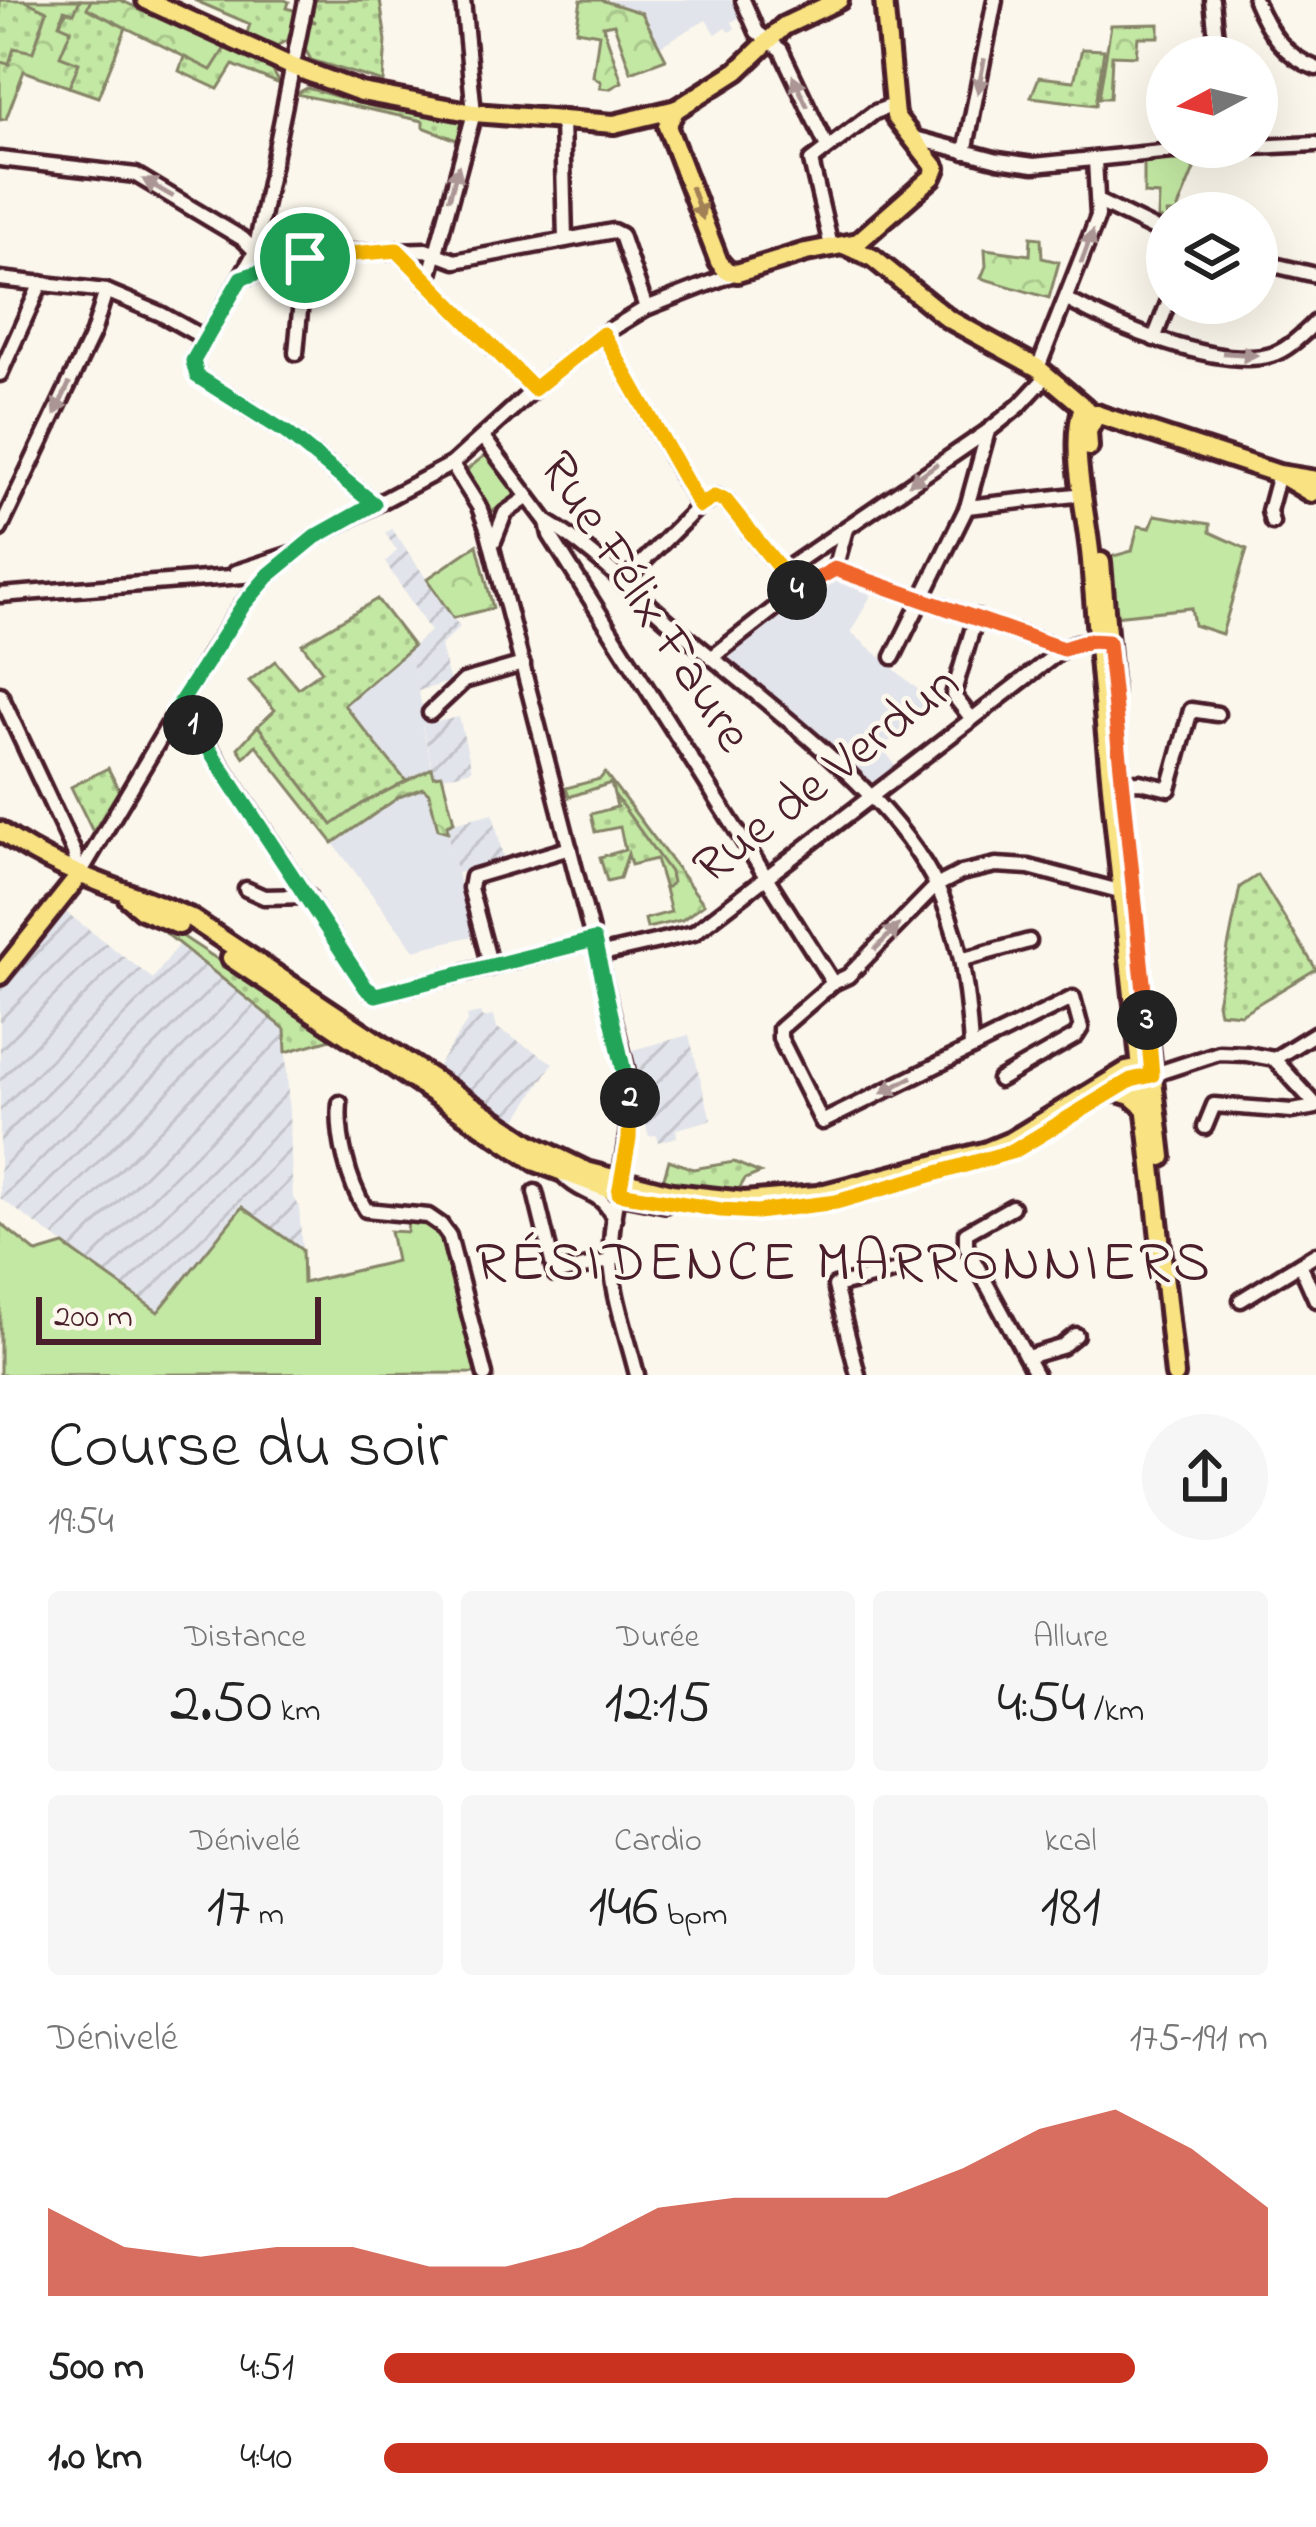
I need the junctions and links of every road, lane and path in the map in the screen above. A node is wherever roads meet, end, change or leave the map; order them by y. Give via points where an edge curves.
1 (146, 0) edge
2 (307, 0) edge
3 (463, 0) edge
4 (743, 0) edge
5 (839, 0) edge
6 (995, 0) edge
7 (1212, 0) edge
8 (1255, 0) edge
9 (880, 5) edge
10 (1216, 36) edge
11 (768, 39) junction
12 (291, 66) junction
13 (1316, 68) edge
14 (894, 104) junction
15 (677, 109) junction
16 (474, 113) junction
17 (562, 120) junction
18 (622, 124) junction
19 (910, 136) junction
20 (1316, 144) edge
21 (675, 145) junction
22 (1278, 146) edge
23 (827, 147) junction
24 (965, 152) junction
25 (1146, 154) edge
26 (0, 159) edge
27 (1094, 160) junction
28 (1099, 202) junction
29 (1146, 225) edge
30 (871, 232) junction
31 (566, 240) junction
32 (838, 246) junction
33 (397, 250) junction
34 (434, 251) junction
35 (255, 252) junction
36 (305, 258) junction
37 (873, 258) junction
38 (718, 262) junction
39 (290, 263) junction
40 (1278, 266) edge
41 (737, 273) junction
42 (1316, 275) edge
43 (241, 278) junction
44 (0, 279) edge
45 (428, 281) junction
46 (41, 283) junction
47 (706, 284) junction
48 (106, 291) junction
49 (1067, 300) junction
50 (646, 308) junction
51 (1316, 322) edge
52 (1160, 324) edge
53 (603, 334) junction
54 (206, 339) junction
55 (1154, 339) junction
56 (296, 353) dead end
57 (1042, 372) junction
58 (0, 374) edge
59 (534, 389) junction
60 (1090, 411) junction
61 (988, 431) junction
62 (483, 437) junction
63 (452, 464) junction
64 (1279, 474) junction
65 (1315, 489) edge
66 (1084, 494) junction
67 (528, 496) junction
68 (374, 504) junction
69 (700, 506) junction
70 (479, 507) junction
71 (967, 507) junction
72 (505, 513) junction
73 (1272, 522) dead end
74 (0, 529) edge
75 (846, 529) junction
76 (562, 541) junction
77 (493, 550) junction
78 (292, 554) junction
79 (835, 569) junction
80 (782, 572) junction
81 (228, 574) junction
82 (270, 574) junction
83 (622, 583) junction
84 (797, 591) junction
85 (0, 595) edge
86 (922, 598) junction
87 (244, 604) junction
88 (976, 616) junction
89 (1102, 641) junction
90 (1063, 649) junction
91 (893, 657) dead end
92 (711, 658) junction
93 (523, 664) junction
94 (0, 694) edge
95 (175, 711) junction
96 (430, 713) dead end
97 (1217, 714) dead end
98 (972, 719) junction
99 (1121, 783) junction
100 (871, 796) junction
101 (0, 831) edge
102 (570, 848) junction
103 (78, 877) junction
104 (768, 877) junction
105 (936, 886) junction
106 (246, 889) dead end
107 (1123, 892) junction
108 (124, 895) junction
109 (308, 896) junction
110 (1029, 941) dead end
111 (596, 948) junction
112 (964, 959) junction
113 (491, 967) junction
114 (0, 975) edge
115 (833, 983) junction
116 (1316, 1034) edge
117 (971, 1046) junction
118 (1274, 1059) junction
119 (1145, 1074) junction
120 (999, 1081) dead end
121 (1115, 1090) junction
122 (340, 1102) dead end
123 (1316, 1106) edge
124 (1146, 1109) junction
125 (1205, 1127) dead end
126 (626, 1154) junction
127 (561, 1172) junction
128 (591, 1173) junction
129 (620, 1187) junction
130 (535, 1192) dead end
131 (699, 1196) junction
132 (650, 1199) junction
133 (1012, 1207) dead end
134 (614, 1220) junction
135 (1316, 1254) edge
136 (613, 1260) junction
137 (1300, 1264) junction
138 (893, 1272) dead end
139 (1241, 1300) dead end
140 (1316, 1300) edge
141 (1076, 1335) dead end
142 (1027, 1357) junction
143 (485, 1375) edge
144 (637, 1375) edge
145 (858, 1375) edge
146 (1036, 1375) edge
147 (1175, 1375) edge
148 (1185, 1375) edge

1 - 12 main road
2 - 12 street
3 - 16 street
4 - 11 street
5 - 11 main road
6 -> 24 street
7 - 10 street
8 - 13 street via 1290,56
9 - 14 main road
11 - 15 main road via 734,74
23 -> 11 street via 781,50
12 - 16 main road via 361,92
12 - 35 street
14 - 19 main road
14 - 23 street
15 - 18 main road
15 - 21 main road via 667,122
16 - 17 main road
34 -> 16 street
17 - 18 main road
17 - 31 street
18 - 21 main road via 660,129
19 - 24 street
19 - 30 main road via 935,173
20 - 22 street
21 -> 38 main road
23 - 32 street via 809,165
24 - 27 street via 1034,164
25 - 27 street
35 -> 26 street via 136,175
27 - 28 street
28 - 29 street
49 -> 28 street
30 - 32 main road
30 - 37 main road
31 - 34 street via 455,261
31 - 50 street via 619,232
32 - 37 main road
32 - 41 main road
33 - 34 street
33 - 36 street
33 - 45 street
34 - 45 street
35 - 39 street via 272,264
35 - 43 street
36 - 39 street
36 - 56 street
37 - 57 main road via 947,318
38 - 41 main road
38 - 47 street
39 - 43 street
40 - 42 street
41 - 47 street
43 - 54 street
44 - 46 street
45 - 59 street
46 - 48 street
46 - 58 street
47 - 50 street
48 - 54 street
48 -> 74 street
49 - 55 street
49 - 57 street
50 - 53 street
55 -> 51 street via 1268,356
52 - 55 street
53 - 59 street
53 - 69 street
54 - 68 street via 193,361 197,376 287,433
57 - 60 main road
57 - 61 street
59 - 62 street
60 - 64 main road
60 - 66 main road via 1078,425
60 - 89 main road
61 - 71 street
61 -> 75 street
62 - 63 street
62 - 67 street, Rue Félix Faure
63 - 68 street
63 - 70 street
64 - 65 main road
64 - 73 street
66 - 71 street
66 - 89 main road
67 - 72 street
67 - 76 street, Rue Félix Faure
68 - 78 street
69 - 80 street via 725,500
69 - 83 street
70 - 72 street
70 - 77 street
71 - 86 street
72 - 77 street
75 - 79 street
75 - 80 street
76 - 83 street, Rue Félix Faure
76 - 104 street, Rue Félix Faure
77 - 93 street
78 - 81 street
78 - 82 street
79 - 84 street
79 - 86 street
80 - 84 street
81 - 82 street
81 - 85 street
81 - 87 street
82 - 87 street
83 - 92 street, Rue Félix Faure
84 - 92 street
86 - 88 street
86 - 91 street
87 - 95 street
88 - 90 street
88 - 98 street via 953,695
89 - 90 street, Rue de Verdun
89 - 99 main road
89 - 107 main road
90 - 98 street, Rue de Verdun
92 - 100 street, Rue Félix Faure
93 - 96 street via 464,681
93 - 102 street
94 - 103 street via 74,852
95 - 103 street
95 - 109 street via 198,730
97 - 99 street via 1192,710 1169,789
98 - 100 street, Rue de Verdun
99 - 119 main road
100 - 104 street, Rue de Verdun
100 - 105 street, Rue Félix Faure
101 - 103 main road
102 - 111 street
102 - 113 street via 472,877
103 - 108 main road
103 - 114 main road
104 - 111 street, Rue de Verdun via 686,936
104 - 115 street, Rue Félix Faure
105 - 107 street via 1011,865
105 - 112 street, Rue Félix Faure
115 -> 105 street
106 - 109 street
107 - 119 main road
108 - 127 main road
108 - 128 main road via 189,917 493,1120
109 - 113 street, Rue de Verdun via 376,995
110 - 112 street
111 - 113 street, Rue de Verdun
111 - 126 street via 628,1075
112 - 117 street, Rue Félix Faure
117 -> 115 street via 822,1122 780,1029
116 - 118 street
117 - 120 street via 1073,998 1079,1034
118 - 119 street via 1219,1053
118 - 123 street
119 - 121 main road
119 - 124 main road
119 - 131 main road via 1126,1071 987,1151 817,1195 744,1202
119 - 148 main road via 1160,1118
121 - 124 main road
121 - 132 main road via 1014,1151 836,1202 757,1212
122 - 143 street via 338,1122 366,1210 428,1216 448,1236
123 - 125 street via 1214,1105
124 - 147 main road
126 - 128 street
126 - 129 street
126 - 131 street via 641,1177
127 - 129 main road
127 - 134 street via 599,1195
128 - 129 main road
129 - 131 main road
129 - 132 main road
129 - 134 street
130 - 136 street via 555,1274
132 - 134 street via 629,1204
133 - 142 street via 966,1233 965,1246
134 - 136 street
135 - 137 street
136 - 144 street
137 - 139 street
137 - 140 street
138 - 145 street via 835,1286
141 - 142 street
142 - 146 street

